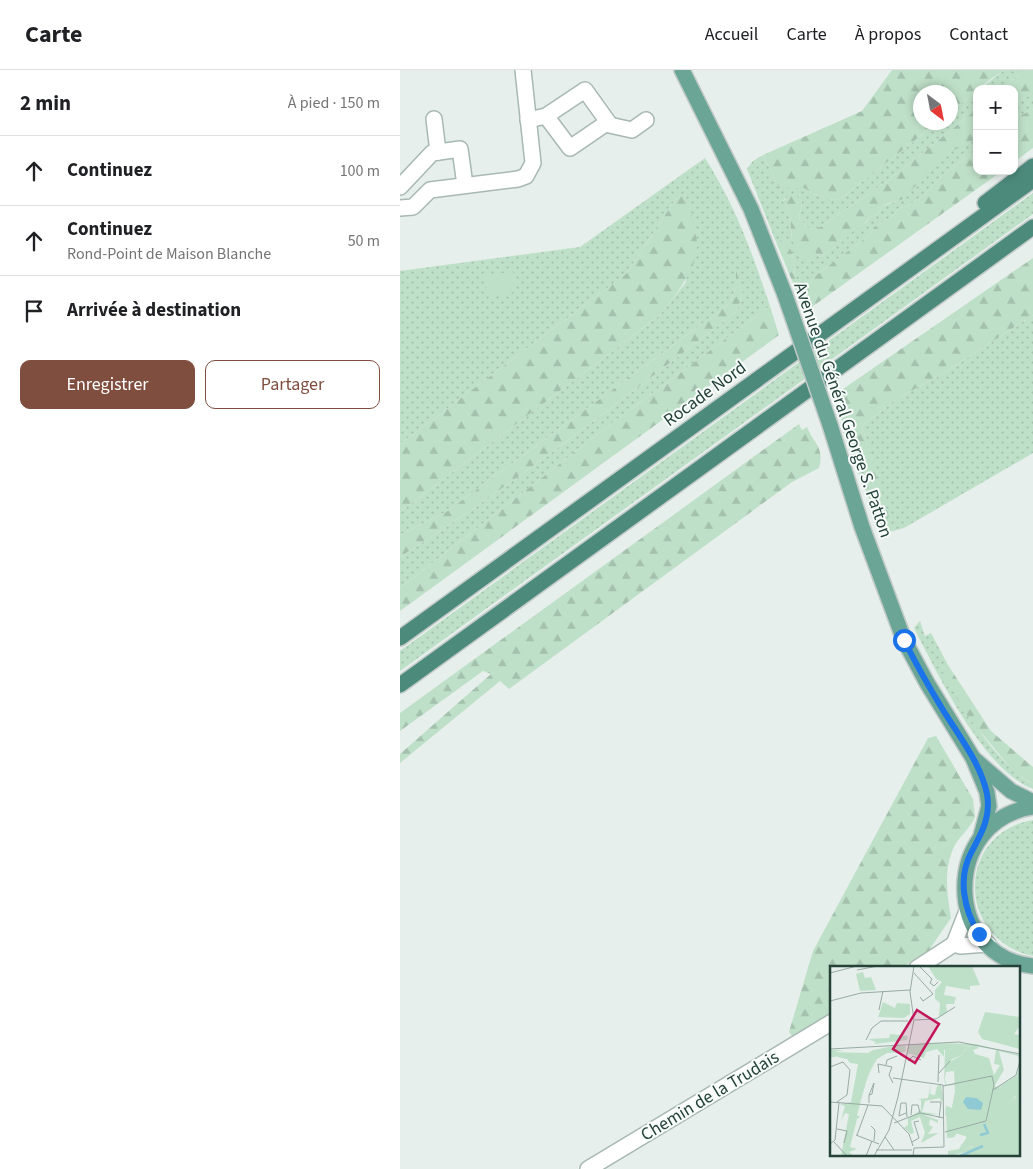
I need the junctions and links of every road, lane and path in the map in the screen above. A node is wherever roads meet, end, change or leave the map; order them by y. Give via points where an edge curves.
1 (522, 70) edge
2 (682, 70) edge
3 (546, 116) junction
4 (434, 119) dead end
5 (528, 120) junction
6 (646, 120) dead end
7 (605, 124) junction
8 (438, 152) junction
9 (1033, 166) edge
10 (1033, 180) edge
11 (465, 185) junction
12 (400, 187) edge
13 (400, 208) edge
14 (1033, 227) edge
15 (1033, 239) edge
16 (864, 349) junction
17 (770, 370) junction
18 (400, 638) edge
19 (400, 685) edge
20 (973, 758) junction
21 (1033, 802) edge
22 (1033, 807) edge
23 (981, 836) junction
24 (967, 911) junction
25 (954, 944) junction
26 (988, 944) junction
27 (920, 966) edge
28 (1033, 966) edge
29 (830, 1023) edge
30 (588, 1169) edge

1 - 5 street
2 - 20 main road, Avenue du Général George S. Patton, bridge via 751,209 785,295 904,640
3 - 5 street
3 - 7 street via 570,148
3 - 7 street via 585,90 608,122
4 - 8 street
5 - 11 street via 533,163 526,176
6 - 7 street via 632,130
8 - 11 street via 460,149
8 - 12 street via 432,153
9 - 17 highway
10 - 17 highway, Rocade Nord
11 - 13 street via 430,190 413,207
14 - 16 highway
15 - 16 highway
16 - 19 highway
17 - 18 highway, Rocade Nord
20 - 21 main road, Avenue du Général George S. Patton via 1011,791
20 - 23 main road, Avenue du Général George S. Patton via 987,792 989,806
22 - 23 main road via 1004,817
23 - 24 main road via 965,871 963,891
24 - 25 street
24 - 26 main road
25 - 26 street
25 - 27 street
26 - 28 main road via 1014,961
29 - 30 street, Chemin de la Trudais

